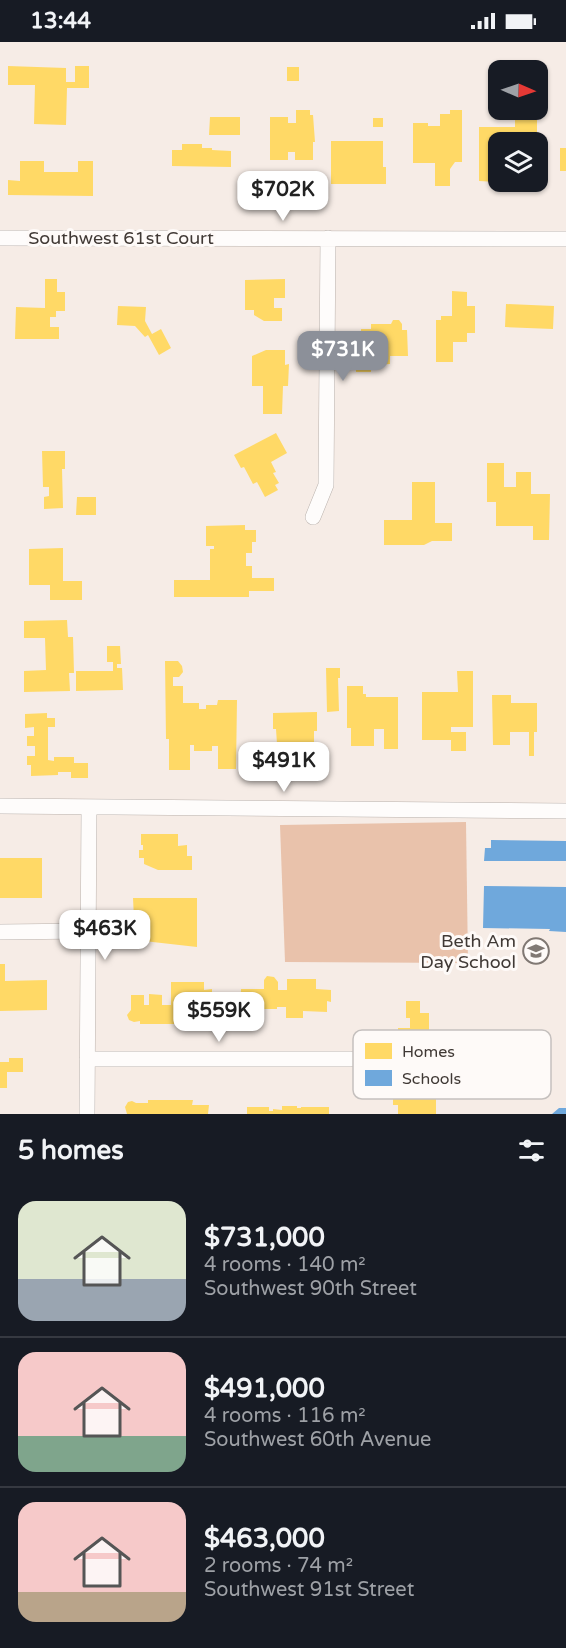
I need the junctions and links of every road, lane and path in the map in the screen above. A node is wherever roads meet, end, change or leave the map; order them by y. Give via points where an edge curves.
1 (0, 238) edge
2 (328, 238) junction
3 (566, 239) edge
4 (313, 517) dead end
5 (0, 806) edge
6 (89, 808) junction
7 (566, 811) edge
8 (88, 931) junction
9 (0, 932) edge
10 (87, 1059) junction
11 (351, 1059) dead end
12 (87, 1114) edge

1 - 2 street, Southwest 61st Court
2 - 3 street, Southwest 61st Court
2 - 4 street via 326,485
5 - 6 street
6 - 7 street
6 - 8 street
8 - 9 street
8 - 10 street
10 - 11 street
10 - 12 street

